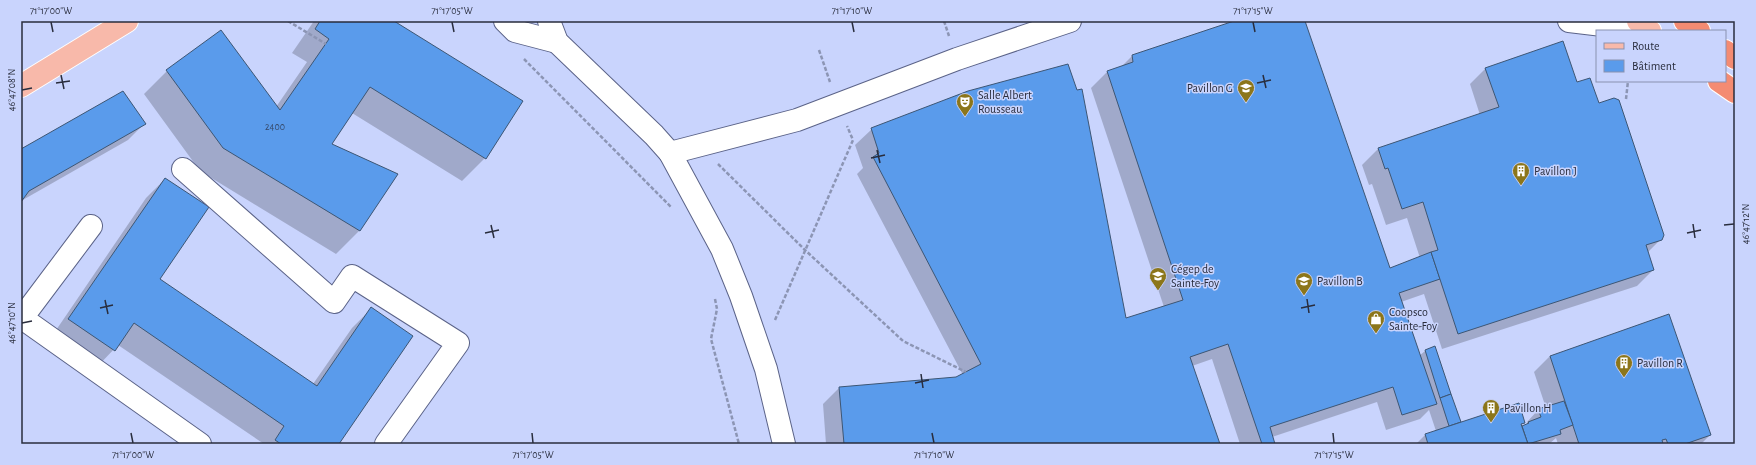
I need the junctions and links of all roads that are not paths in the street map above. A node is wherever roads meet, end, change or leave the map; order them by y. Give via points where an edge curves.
1 (127, 21) edge
2 (505, 21) edge
3 (548, 21) edge
4 (1070, 21) edge
5 (1569, 21) edge
6 (1638, 21) edge
7 (1685, 21) edge
8 (1623, 30) edge
9 (1649, 30) edge
10 (1698, 30) edge
11 (557, 42) junction
12 (1726, 52) edge
13 (1735, 58) edge
14 (1720, 82) edge
15 (21, 86) edge
16 (1735, 92) edge
17 (670, 153) junction
18 (184, 169) dead end
19 (91, 226) dead end
20 (779, 443) edge
21 (200, 444) edge
22 (386, 444) edge

1 - 15 main road
2 - 11 lane via 515,31
3 - 11 lane
4 - 17 lane via 957,59 797,120
5 - 8 lane
6 - 9 main road
7 - 10 highway
11 - 17 lane
12 - 13 highway
14 - 16 highway
17 - 20 lane via 722,250 752,328 766,369
18 - 22 lane via 334,302 352,276 458,343
19 - 21 lane via 22,318

